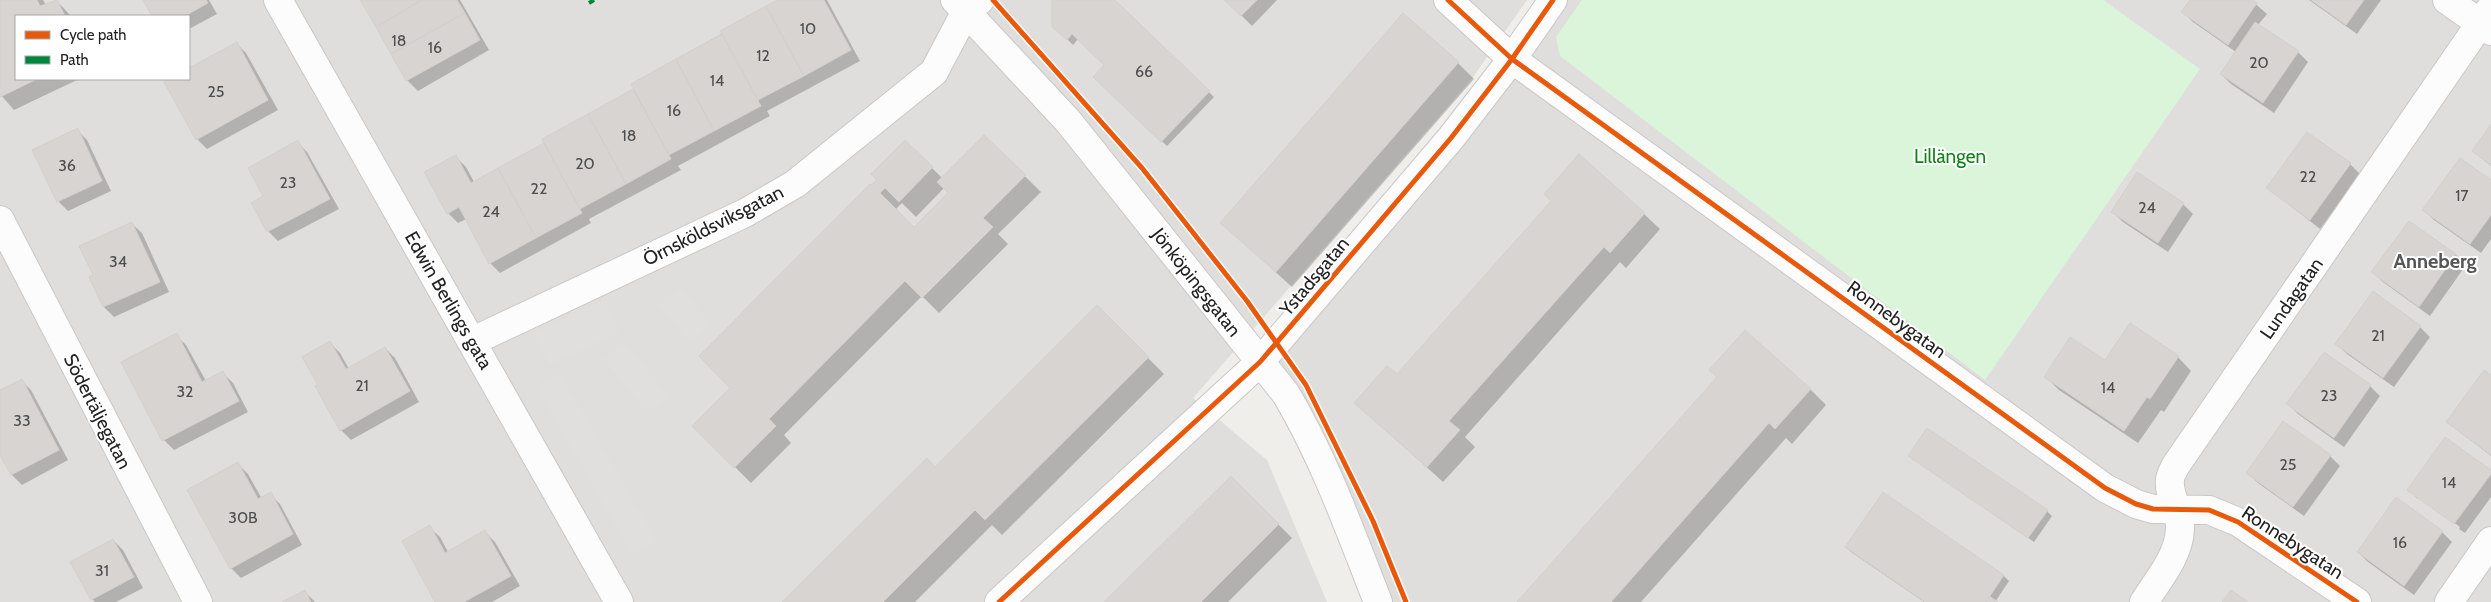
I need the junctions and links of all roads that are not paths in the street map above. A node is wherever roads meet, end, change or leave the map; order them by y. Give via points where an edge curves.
1 (278, 0) edge
2 (1448, 0) edge
3 (1553, 0) edge
4 (2447, 0) edge
5 (966, 4) edge
6 (2487, 21) edge
7 (1512, 59) junction
8 (0, 220) edge
9 (473, 341) junction
10 (1260, 362) junction
11 (2179, 511) junction
12 (2491, 541) edge
13 (198, 602) edge
14 (619, 602) edge
15 (998, 602) edge
16 (1378, 602) edge
17 (2144, 602) edge
18 (2357, 602) edge
19 (2448, 602) edge

1 - 9 street, Edwin Berlings gata
2 - 7 street, Ronnebygatan
3 - 7 street, Ystadsgatan
4 - 6 street
5 - 9 street, Örnsköldsviksgatan via 934,72 795,184 745,213
5 - 10 street, Jönköpingsgatan via 1068,121
6 - 11 street, Lundagatan via 2176,465 2170,479
7 - 10 street, Ystadsgatan via 1451,138
7 - 11 street, Ronnebygatan via 2105,488 2136,504
8 - 13 street, Södertäljegatan
9 - 14 street, Edwin Berlings gata
10 - 15 street, Ystadsgatan
10 - 16 street, Jönköpingsgatan via 1286,394 1309,433
11 - 17 street, Lundagatan via 2178,544
11 - 18 street, Ronnebygatan via 2209,510 2238,522
12 - 19 street

